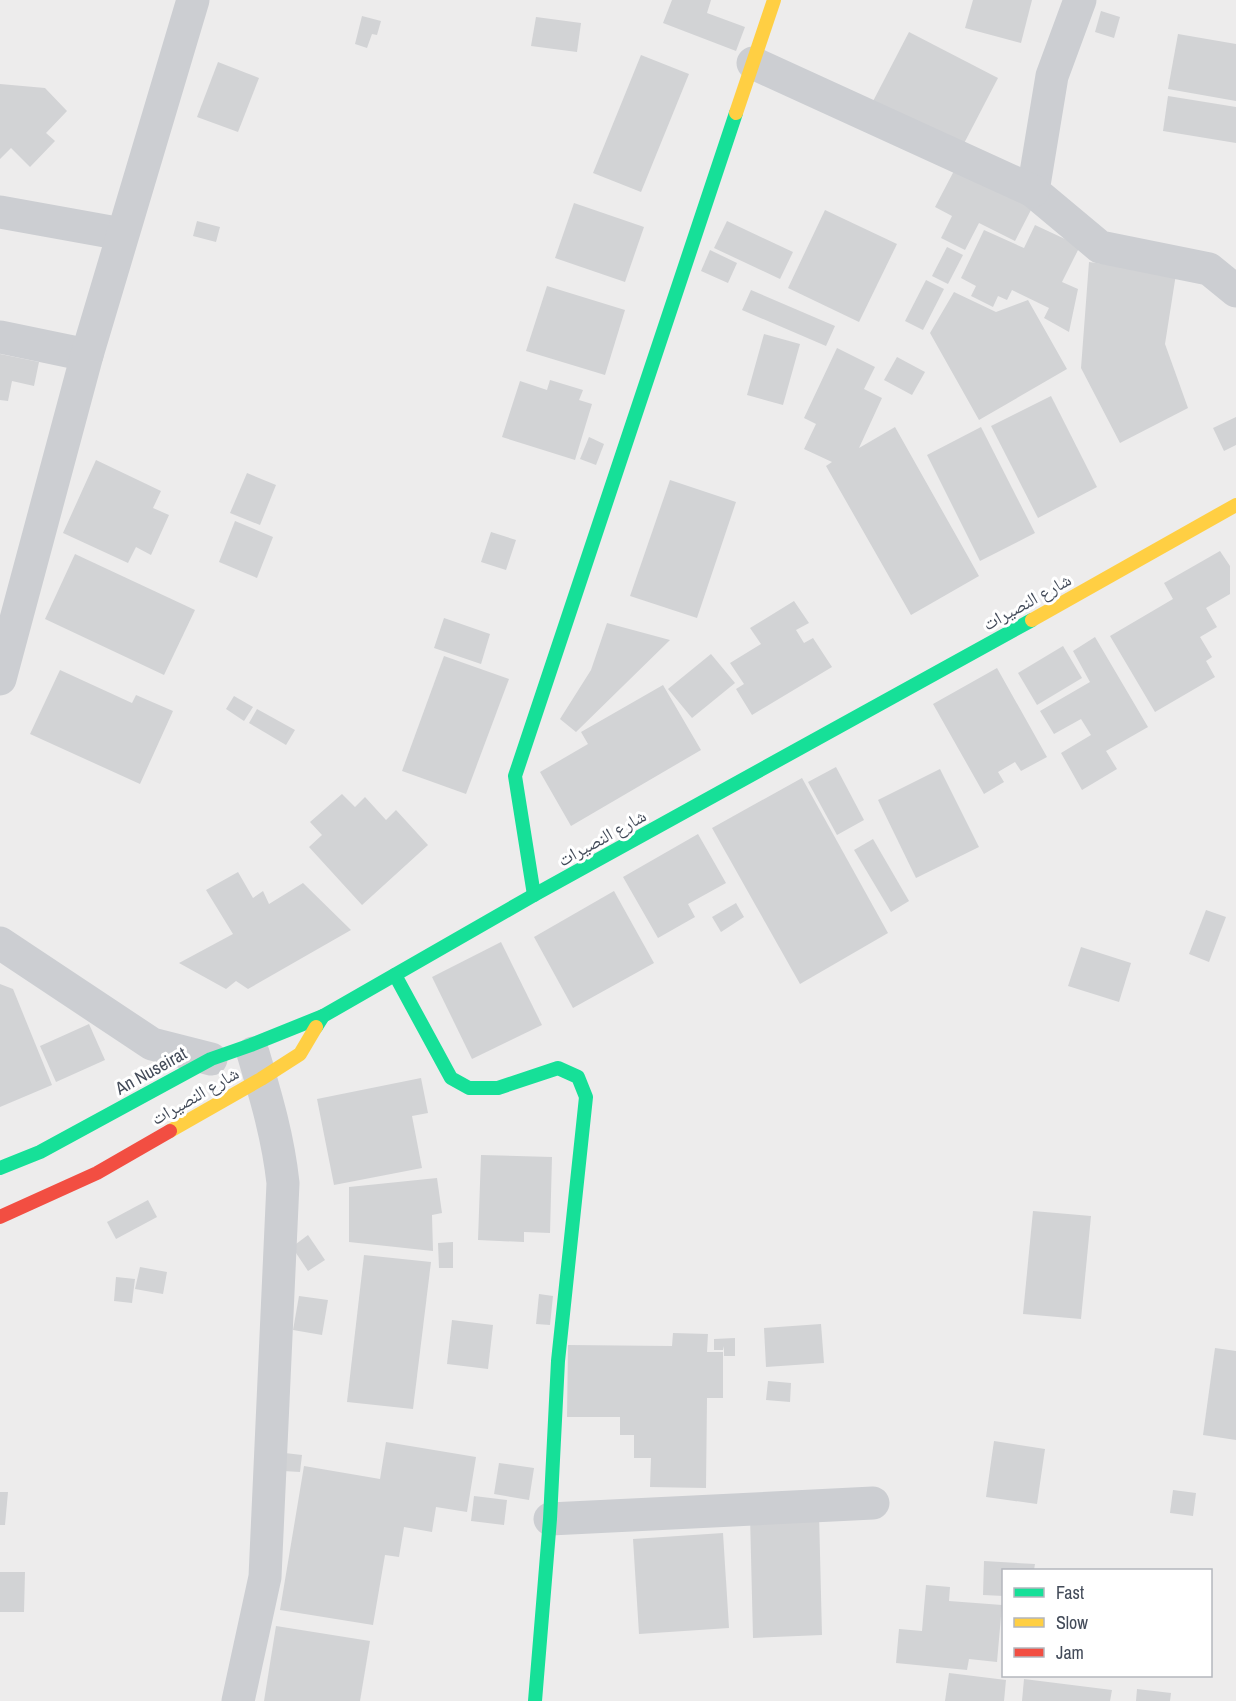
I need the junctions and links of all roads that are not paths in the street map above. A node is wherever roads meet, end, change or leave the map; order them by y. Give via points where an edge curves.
1 (193, 0) edge
2 (774, 0) edge
3 (1080, 0) edge
4 (753, 63) junction
5 (1033, 191) junction
6 (0, 212) edge
7 (122, 234) junction
8 (1236, 291) edge
9 (0, 337) edge
10 (87, 355) junction
11 (1236, 505) edge
12 (0, 679) edge
13 (534, 896) junction
14 (0, 943) edge
15 (395, 975) junction
16 (323, 1016) junction
17 (251, 1045) junction
18 (211, 1059) junction
19 (261, 1079) junction
20 (0, 1168) edge
21 (0, 1217) edge
22 (873, 1503) dead end
23 (550, 1519) junction
24 (238, 1701) edge
25 (535, 1701) edge

1 - 7 street
2 - 4 street
3 - 5 street via 1052,76
4 - 5 street
4 - 13 street via 515,776
5 - 8 street via 1100,247 1209,269
6 - 7 street
7 - 10 street
9 - 10 street
10 - 12 street
11 - 13 street, شارع النصيرات
13 - 15 street, شارع النصيرات
14 - 18 street via 152,1044
15 - 16 street, شارع النصيرات
15 - 23 street via 451,1078 469,1088 498,1088 558,1068 578,1077 586,1097 558,1361
16 - 17 street, An Nuseirat
16 - 19 street, شارع النصيرات via 300,1054
17 - 18 street, An Nuseirat
17 - 19 street
18 - 20 street, An Nuseirat via 40,1152
19 - 21 street, شارع النصيرات via 97,1173
19 - 24 street via 283,1183 265,1577
22 - 23 street
23 - 25 street

